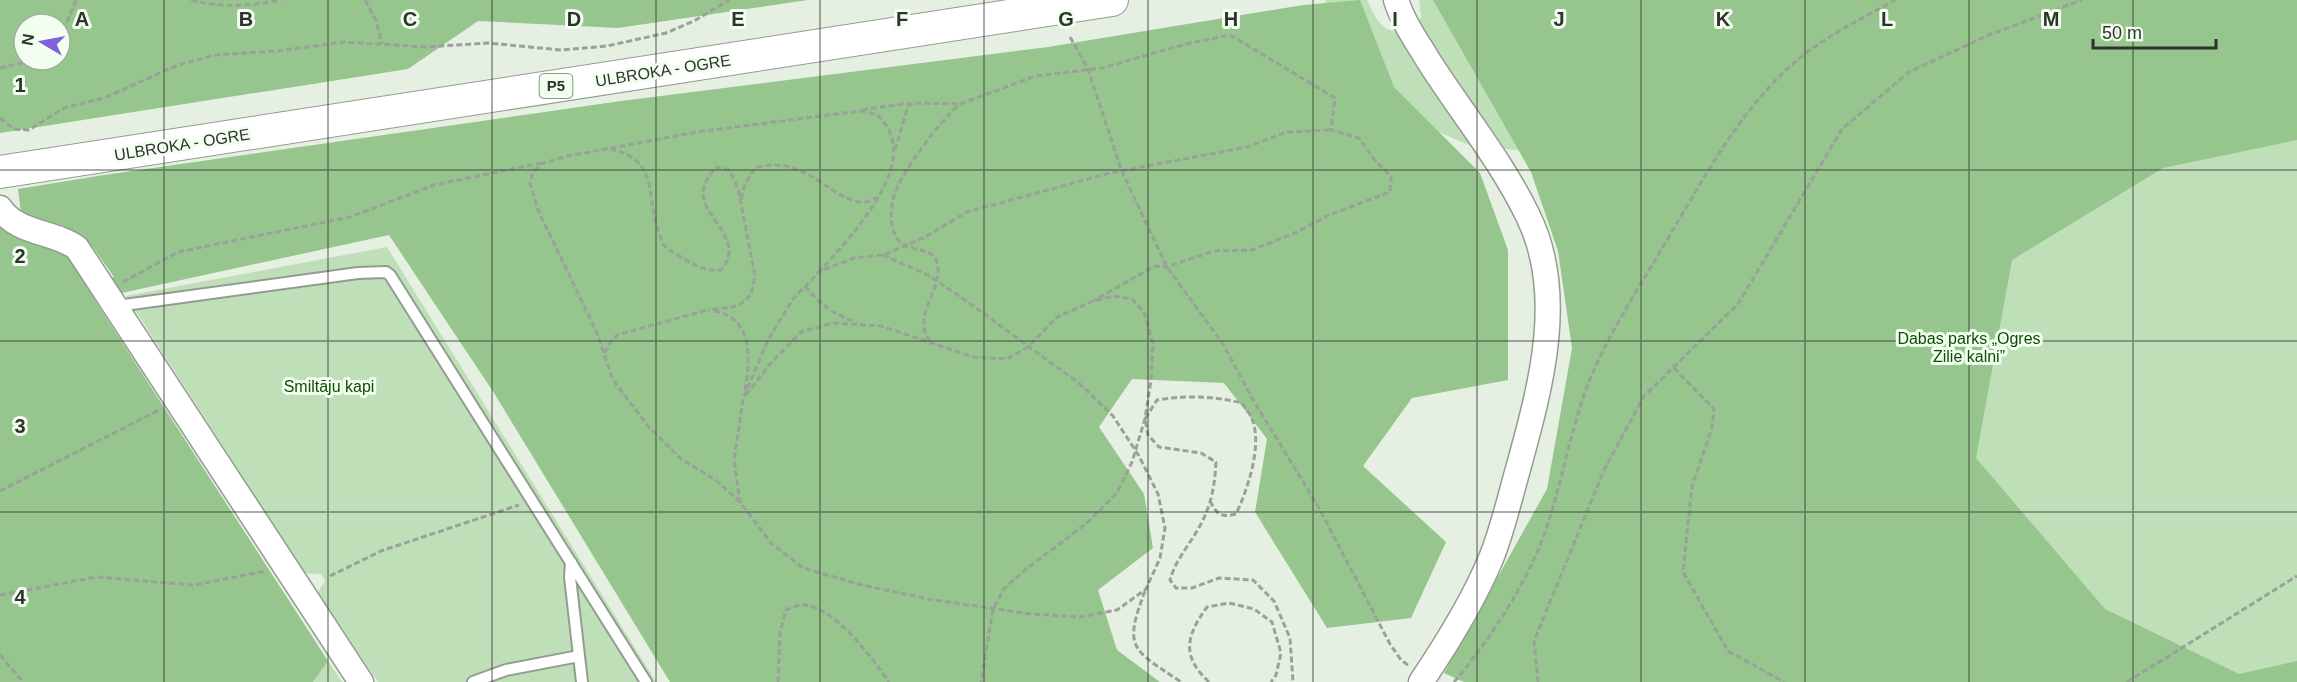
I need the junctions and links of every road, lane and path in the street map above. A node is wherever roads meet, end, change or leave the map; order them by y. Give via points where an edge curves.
1 (191, 0) edge
2 (281, 0) edge
3 (365, 0) edge
4 (729, 0) edge
5 (1112, 0) edge
6 (1396, 0) edge
7 (1894, 0) edge
8 (2082, 0) edge
9 (1070, 37) dead end
10 (382, 44) junction
11 (1088, 69) junction
12 (914, 103) junction
13 (960, 104) junction
14 (860, 111) junction
15 (0, 118) edge
16 (1331, 130) junction
17 (607, 149) junction
18 (895, 150) junction
19 (543, 163) junction
20 (0, 172) edge
21 (1122, 172) junction
22 (877, 197) junction
23 (740, 201) junction
24 (0, 208) edge
25 (906, 245) junction
26 (883, 255) junction
27 (1167, 267) junction
28 (820, 271) junction
29 (937, 280) junction
30 (805, 286) junction
31 (112, 299) junction
32 (1093, 301) junction
33 (708, 310) junction
34 (862, 325) junction
35 (931, 343) junction
36 (1028, 347) junction
37 (604, 354) junction
38 (1674, 368) junction
39 (743, 399) junction
40 (178, 401) junction
41 (1145, 419) junction
42 (1135, 450) junction
43 (0, 490) edge
44 (532, 501) junction
45 (1210, 501) junction
46 (740, 502) junction
47 (571, 562) junction
48 (285, 567) junction
49 (330, 576) dead end
50 (2297, 576) edge
51 (1146, 589) junction
52 (0, 595) edge
53 (993, 609) junction
54 (0, 655) edge
55 (579, 656) junction
56 (1423, 679) edge
57 (23, 682) edge
58 (361, 682) edge
59 (474, 682) edge
60 (582, 682) edge
61 (646, 682) edge
62 (778, 682) edge
63 (889, 682) edge
64 (981, 682) edge
65 (1181, 682) edge
66 (1209, 682) edge
67 (1271, 682) edge
68 (1293, 682) edge
69 (1454, 682) edge
70 (1538, 682) edge
71 (1784, 682) edge
72 (2127, 682) edge

1 - 2 path via 233,6
3 - 10 path via 376,20
4 - 10 path via 674,30 607,46 561,50 488,43 425,47
5 - 20 main road, ULBROKA - OGRE / P5
6 - 56 street via 1401,17 1506,175 1529,218 1541,250 1547,287 1547,334 1536,406 1492,555 1468,606
7 - 69 path via 1795,61 1767,88 1725,145 1607,341 1584,396 1538,547 1514,595
8 - 38 path via 1989,35 1909,72 1842,129 1738,304
9 - 11 path
10 - 15 path via 344,42 215,55 178,65 104,98 64,108 29,130 14,129
11 - 13 path via 1036,76
11 - 16 path via 1230,35 1335,98
11 - 21 path
12 - 13 path
12 - 14 path
12 - 18 path via 903,117
13 - 25 path via 948,114 896,189 892,225 898,240
14 - 17 path via 697,132
14 - 18 path via 878,116 890,130
16 - 21 path via 1287,132 1247,147
16 - 27 path via 1359,138 1392,176 1390,192 1252,250 1214,251
17 - 19 path
17 - 23 path via 622,152 642,168 652,191 663,243 708,271 721,270 729,260 730,247 708,212 702,193 706,177 717,167 729,170
18 - 22 path via 891,172
19 - 31 path via 434,185 350,217 178,252
19 - 37 path via 533,172 530,183 538,210
21 - 25 path via 967,212
21 - 27 path
22 - 23 path via 864,202 850,200 806,172 769,164 755,168
22 - 28 path via 850,237
23 - 33 path via 755,276 751,296 738,306
24 - 31 street via 18,225 77,248
25 - 26 path
25 - 29 path via 930,252 936,259
26 - 28 path via 854,258
26 - 29 path
27 - 32 path via 1155,266
27 - 56 path via 1223,344 1319,508 1390,644
28 - 30 path
29 - 35 path via 923,324
29 - 36 path
30 - 34 path via 833,313
30 - 39 path via 768,340
31 - 40 street
31 - 44 lane via 386,272
32 - 36 path via 1057,317
32 - 41 path via 1114,296 1132,299 1144,312 1153,343
33 - 37 path via 617,334
33 - 39 path via 723,312 738,322 747,340 749,364
34 - 35 path via 881,326
34 - 39 path via 833,323 801,332
35 - 36 path via 973,357 1007,359
36 - 42 path via 1080,384 1113,416
37 - 46 path via 613,380 648,426 680,458 717,481
38 - 70 path via 1644,396 1604,470 1534,641
38 - 71 path via 1714,409 1712,428 1692,486 1683,572 1728,651
39 - 46 path via 734,460
40 - 43 path
40 - 48 street
41 - 42 path
41 - 45 path via 1148,435 1159,447 1201,453 1216,462
41 - 45 path via 1157,400 1179,396 1216,396 1242,403 1253,420 1255,453 1247,491 1236,514 1225,517 1217,514
42 - 51 path via 1158,494 1165,528 1160,558
42 - 53 path via 1117,493 1088,522 1004,589
44 - 47 lane
44 - 49 path via 381,551
45 - 68 path via 1170,580 1176,588 1192,588 1220,578 1253,580 1274,601 1290,638
46 - 53 path via 771,543 803,568 862,585
47 - 55 lane
47 - 61 lane
48 - 52 path via 194,585 97,577
48 - 58 street
50 - 72 path
51 - 53 path via 1117,609 1080,617
51 - 65 path via 1132,636 1138,651
53 - 64 path
54 - 57 path
55 - 59 lane via 506,670
55 - 60 lane
62 - 63 path via 780,633 786,610 803,604 824,611 862,645
66 - 67 path via 1196,670 1189,647 1193,626 1207,608 1229,603 1254,609 1272,622 1281,652

